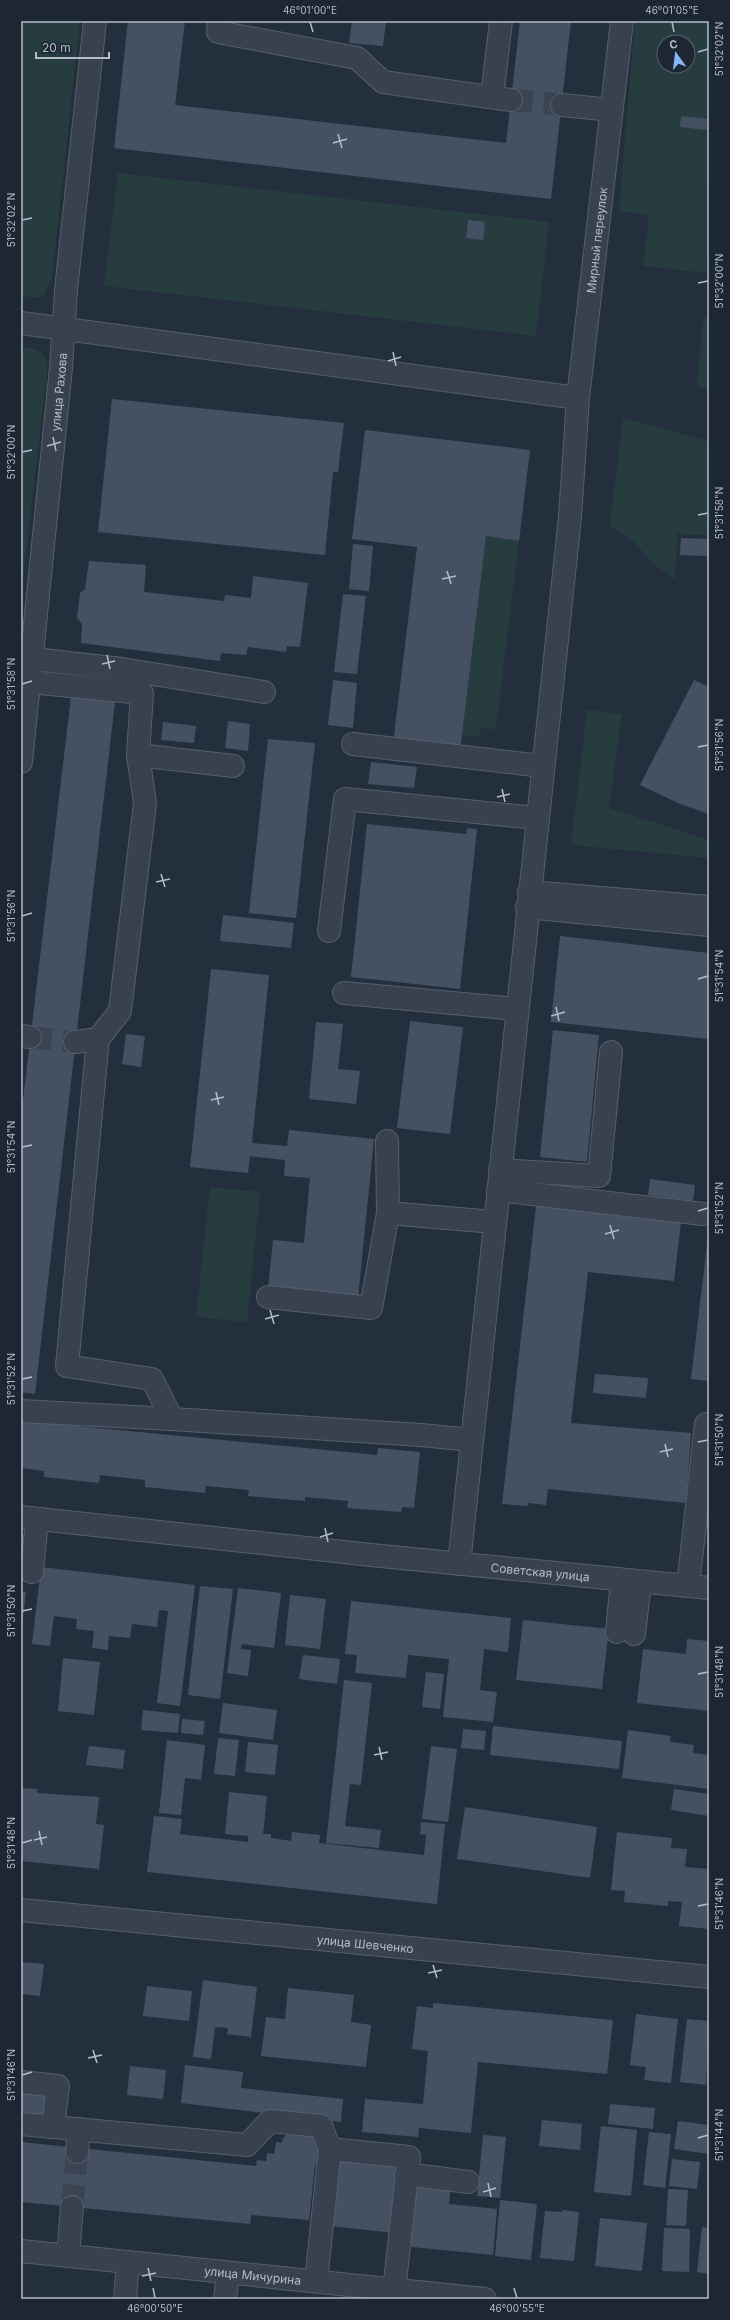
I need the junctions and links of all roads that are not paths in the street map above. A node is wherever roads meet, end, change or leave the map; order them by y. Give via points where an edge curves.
1 (95, 21) edge
2 (219, 21) edge
3 (501, 21) edge
4 (622, 21) edge
5 (562, 105) tunnel mouth
6 (611, 110) junction
7 (21, 323) edge
8 (64, 328) junction
9 (578, 398) junction
10 (33, 659) junction
11 (30, 682) junction
12 (264, 692) dead end
13 (353, 744) dead end
14 (138, 754) junction
15 (21, 762) edge
16 (233, 766) dead end
17 (542, 766) junction
18 (537, 818) junction
19 (528, 900) junction
20 (709, 907) edge
21 (709, 925) edge
22 (329, 931) dead end
23 (344, 993) dead end
24 (517, 1009) junction
25 (98, 1038) junction
26 (75, 1042) tunnel mouth
27 (611, 1052) dead end
28 (387, 1141) dead end
29 (499, 1180) junction
30 (388, 1213) junction
31 (703, 1214) dead end
32 (494, 1222) junction
33 (268, 1297) dead end
34 (21, 1410) edge
35 (172, 1419) junction
36 (706, 1424) dead end
37 (472, 1440) junction
38 (29, 1518) edge
39 (459, 1564) junction
40 (32, 1572) dead end
41 (631, 1581) junction
42 (688, 1586) junction
43 (709, 1588) edge
44 (625, 1633) dead end
45 (21, 1910) edge
46 (709, 1977) edge
47 (21, 2082) edge
48 (21, 2124) edge
49 (53, 2127) junction
50 (79, 2129) junction
51 (330, 2149) junction
52 (77, 2152) tunnel mouth
53 (406, 2174) junction
54 (468, 2182) dead end
55 (72, 2207) tunnel mouth
56 (21, 2251) edge
57 (68, 2256) junction
58 (128, 2262) junction
59 (228, 2273) junction
60 (316, 2282) junction
61 (394, 2290) junction
62 (125, 2299) edge
63 (225, 2299) edge
64 (486, 2299) edge

1 - 8 street, улица Рахова
2 - 3 street via 218,32 357,58 384,82 502,98
4 - 6 street, Мирный переулок
5 - 6 street
6 - 9 street, Мирный переулок
7 - 8 street
8 - 9 street
8 - 10 street, улица Рахова
9 - 17 street, Мирный переулок via 570,517
10 - 11 street, улица Рахова
10 - 12 street via 122,669
11 - 14 street via 142,693
11 - 15 street, улица Рахова
13 - 17 street
14 - 16 street
14 - 25 street via 145,803 120,1011
17 - 18 street, Мирный переулок
18 - 19 street, Мирный переулок
18 - 22 street via 344,799
19 - 20 street
19 - 21 street
19 - 24 street, Мирный переулок
23 - 24 street
24 - 29 street, Мирный переулок
25 - 26 street
25 - 35 street via 67,1366 152,1379
27 - 29 street via 598,1176
28 - 30 street
29 - 31 street
29 - 32 street, Мирный переулок
30 - 32 street
30 - 33 street via 371,1308
32 - 37 street, Мирный переулок
34 - 35 street
35 - 37 street
36 - 42 street
37 - 39 street, Мирный переулок
38 - 39 street, Советская улица
38 - 40 street
39 - 41 street, Советская улица
41 - 42 street, Советская улица
41 - 44 street
42 - 43 street, Советская улица
45 - 46 street, улица Шевченко
47 - 49 street via 58,2086
48 - 49 street
49 - 50 street
50 - 51 street via 247,2145 270,2120 321,2126
50 - 52 street
51 - 53 street via 409,2157
51 - 60 street
53 - 54 street
53 - 61 street
55 - 57 street
56 - 57 street, улица Мичурина
57 - 58 street, улица Мичурина
58 - 59 street, улица Мичурина
58 - 62 street
59 - 60 street, улица Мичурина
59 - 63 street
60 - 61 street, улица Мичурина
61 - 64 street, улица Мичурина

